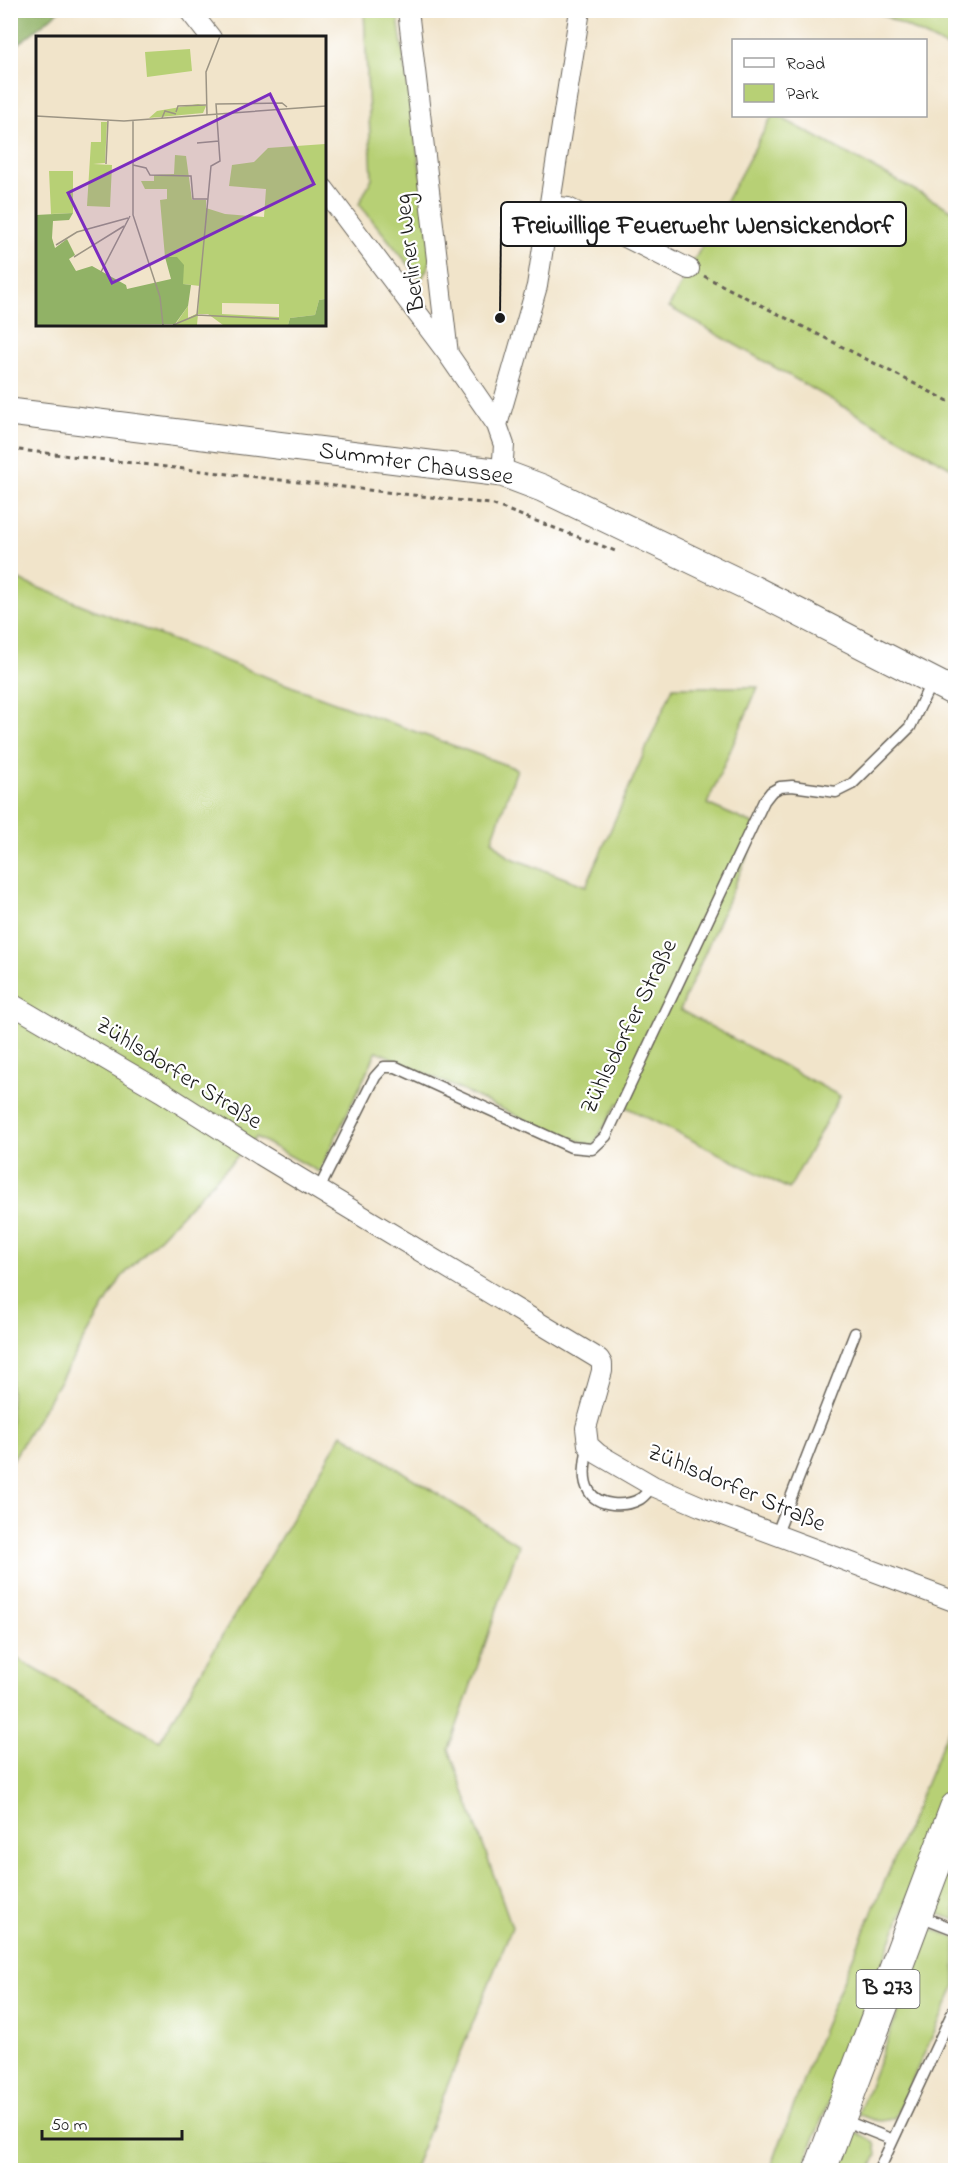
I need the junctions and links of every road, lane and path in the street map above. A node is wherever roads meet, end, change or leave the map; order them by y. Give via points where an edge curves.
1 (189, 10) edge
2 (408, 10) edge
3 (580, 10) edge
4 (209, 36) edge
5 (326, 192) edge
6 (550, 206) junction
7 (689, 268) joint
8 (448, 354) junction
9 (956, 405) edge
10 (10, 411) edge
11 (497, 425) junction
12 (10, 449) edge
13 (502, 473) junction
14 (621, 553) dead end
15 (944, 687) edge
16 (10, 1004) edge
17 (319, 1189) junction
18 (855, 1333) dead end
19 (588, 1445) junction
20 (653, 1486) junction
21 (776, 1536) junction
22 (956, 1602) edge
23 (956, 1808) edge
24 (916, 1914) junction
25 (956, 1930) edge
26 (956, 2005) edge
27 (839, 2118) junction
28 (893, 2140) junction
29 (820, 2170) edge
30 (879, 2170) edge

1 - 4 street
2 - 8 street, Berliner Weg
3 - 6 street
5 - 8 street
6 - 7 street via 568,208
6 - 11 street via 537,286
7 - 9 path
8 - 11 street, Berliner Weg
10 - 13 main road, Summter Chaussee
11 - 13 street, Berliner Weg via 504,445
12 - 14 path via 491,504
13 - 15 main road, Summter Chaussee via 542,488 743,584
15 - 17 lane, Zühlsdorfer Straße via 852,784 836,792 780,787 764,801 606,1136 592,1149 571,1147 396,1067 384,1067 375,1077
16 - 17 street, Zühlsdorfer Straße
17 - 19 street, Zühlsdorfer Straße via 598,1359 602,1371 586,1428
18 - 21 lane
19 - 20 street, Zühlsdorfer Straße
19 - 20 lane via 584,1471 594,1498 626,1505
20 - 21 street, Zühlsdorfer Straße
21 - 22 street, Zühlsdorfer Straße
23 - 24 main road, B 273
24 - 25 lane
24 - 27 main road, B 273
26 - 28 lane
27 - 28 lane
27 - 29 main road, B 273
28 - 30 lane

